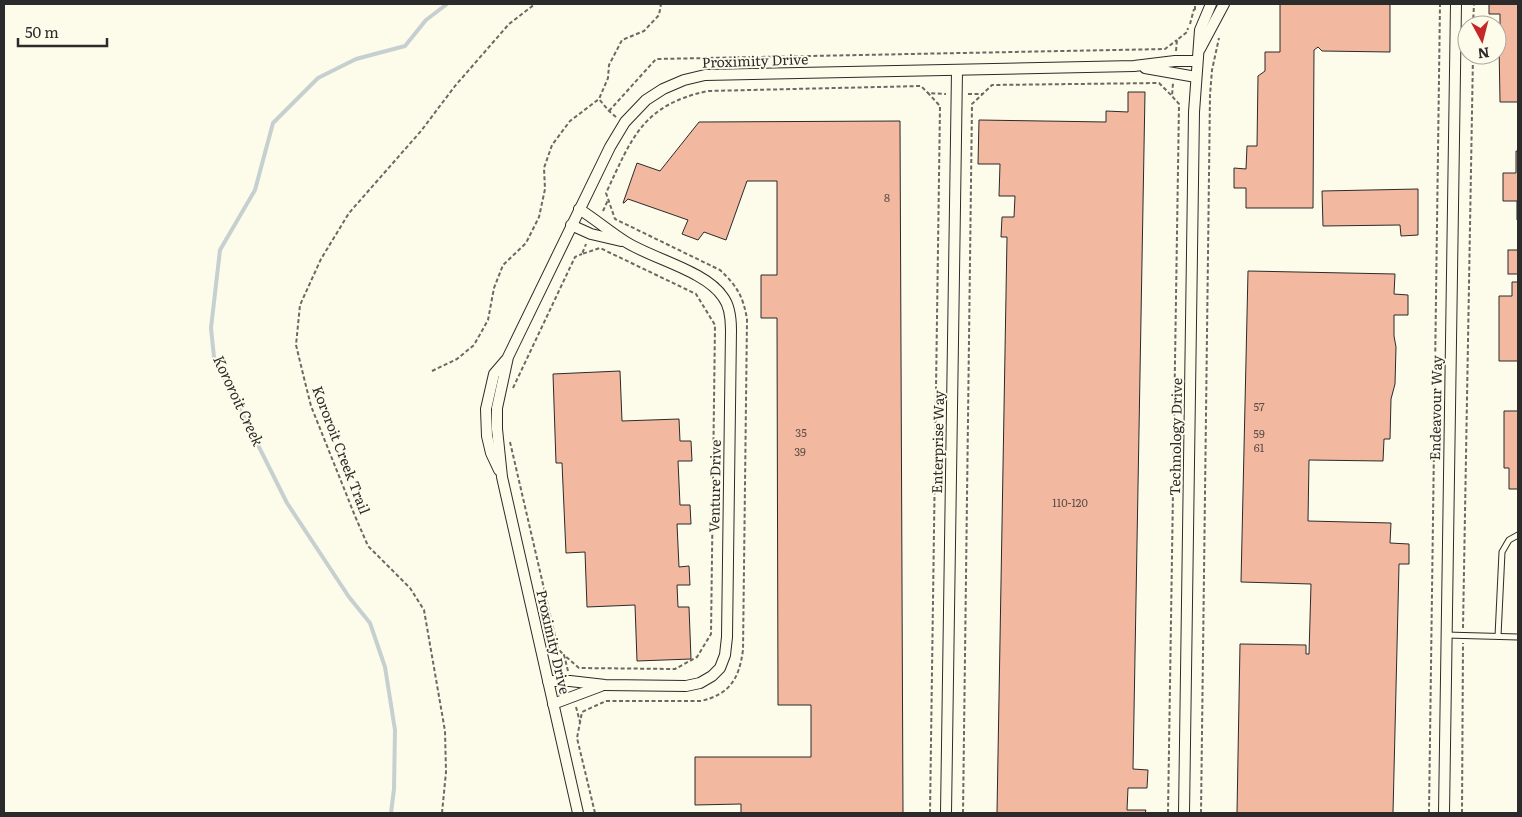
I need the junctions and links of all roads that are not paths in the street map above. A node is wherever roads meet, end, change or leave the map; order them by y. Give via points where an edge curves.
1 (1211, 4) edge
2 (1224, 4) edge
3 (1456, 4) edge
4 (1198, 57) junction
5 (1134, 66) junction
6 (957, 71) junction
7 (1196, 77) junction
8 (579, 208) junction
9 (571, 226) junction
10 (626, 243) junction
11 (1518, 535) edge
12 (1446, 635) junction
13 (1498, 636) junction
14 (1518, 637) edge
15 (548, 681) junction
16 (605, 685) junction
17 (553, 704) junction
18 (578, 813) edge
19 (946, 813) edge
20 (1184, 813) edge
21 (1444, 813) edge

1 - 4 street, Technology Drive via 1200,30
2 - 4 street
3 - 12 street, Endeavour Way
4 - 5 street, Proximity Drive
4 - 7 street, Technology Drive
5 - 6 street, Proximity Drive
5 - 7 street, Proximity Drive
6 - 8 street, Proximity Drive via 705,75 684,80 646,100 625,122
6 - 19 street, Enterprise Way
7 - 20 street, Technology Drive
8 - 9 street, Proximity Drive
8 - 10 street, Venture Drive
9 - 10 street, Venture Drive
9 - 15 street, Proximity Drive via 508,357 497,408 502,477
10 - 16 street, Venture Drive via 712,285 724,297 730,314 727,637 720,668 700,683 686,686
11 - 13 lane via 1509,540 1502,552
12 - 13 lane
12 - 21 street, Endeavour Way
13 - 14 lane
15 - 16 street, Venture Drive
15 - 17 street, Proximity Drive
16 - 17 street, Venture Drive
17 - 18 street, Proximity Drive

